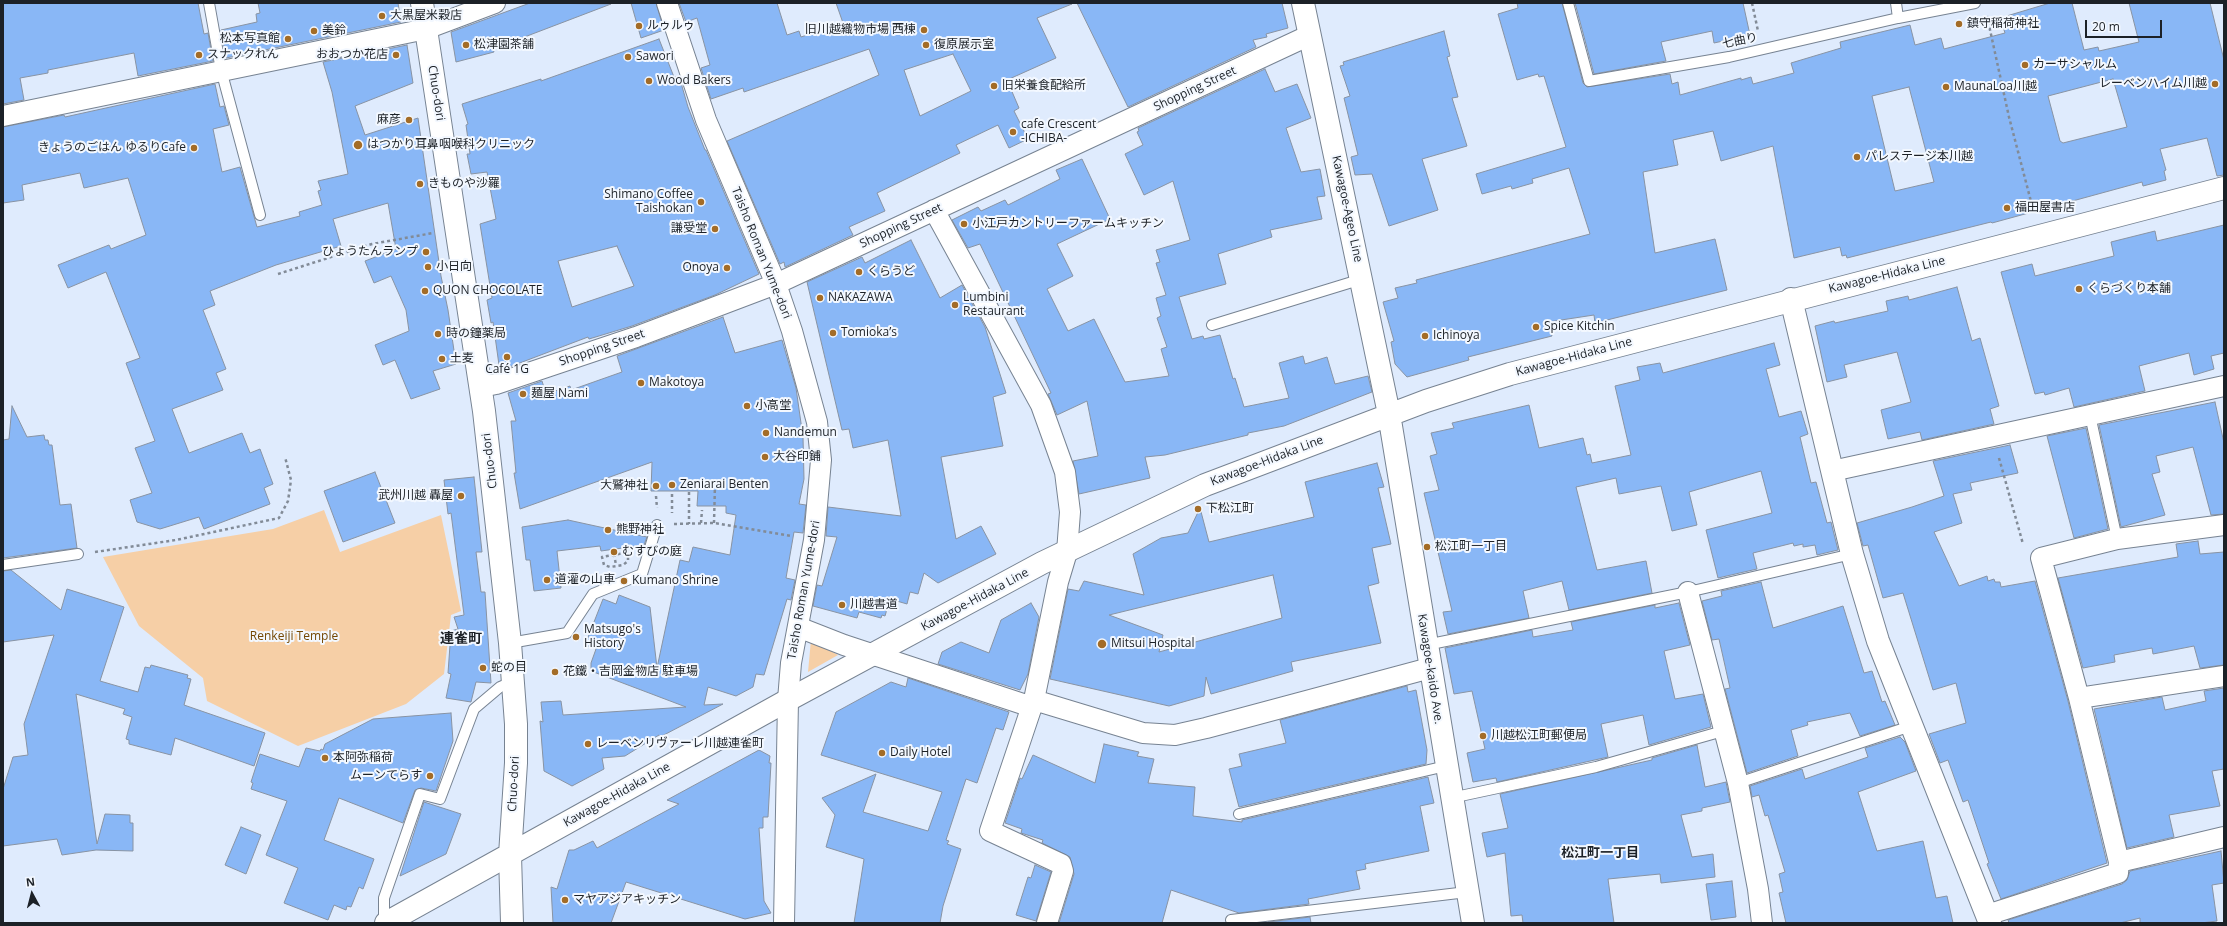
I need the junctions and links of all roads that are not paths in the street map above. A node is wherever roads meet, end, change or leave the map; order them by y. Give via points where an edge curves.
1 (209, 3) edge
2 (422, 3) edge
3 (495, 3) edge
4 (667, 3) edge
5 (1303, 3) edge
6 (1568, 3) edge
7 (1896, 3) edge
8 (1975, 3) edge
9 (1953, 5) edge
10 (1898, 18) junction
11 (426, 29) junction
12 (1310, 35) junction
13 (221, 70) junction
14 (3, 116) edge
15 (2224, 188) edge
16 (934, 210) junction
17 (260, 215) dead end
18 (1362, 279) junction
19 (776, 284) junction
20 (1791, 299) junction
21 (1212, 325) dead end
22 (2224, 386) edge
23 (481, 387) junction
24 (1389, 414) junction
25 (2090, 415) junction
26 (1832, 471) junction
27 (657, 525) dead end
28 (2224, 525) edge
29 (2117, 539) junction
30 (1067, 552) junction
31 (78, 554) road end
32 (1852, 554) junction
33 (3, 565) edge
34 (1688, 592) junction
35 (798, 627) junction
36 (510, 643) junction
37 (1426, 645) junction
38 (874, 654) junction
39 (1430, 668) junction
40 (2224, 676) edge
41 (514, 681) junction
42 (2079, 698) junction
43 (788, 700) junction
44 (1033, 703) junction
45 (1911, 726) junction
46 (1723, 731) junction
47 (1446, 766) junction
48 (1738, 782) junction
49 (1451, 798) junction
50 (1239, 814) dead end
51 (2224, 837) edge
52 (510, 855) junction
53 (2119, 862) junction
54 (1467, 892) junction
55 (1989, 919) edge
56 (1231, 920) dead end
57 (385, 923) edge
58 (512, 923) edge
59 (784, 923) edge
60 (1047, 923) edge
61 (1473, 923) edge
62 (1762, 923) edge

1 - 13 lane
2 - 11 main road, Chuo-dori
3 - 11 street
4 - 19 street, Taisho Roman Yume-dori via 706,120
5 - 12 main road, Kawagoe-Ageo Line
6 - 10 lane, 七曲り via 1589,81 1762,50
7 - 10 lane
8 - 9 lane, 七曲り
9 - 10 lane, 七曲り
11 - 13 street
11 - 23 main road, Chuo-dori
12 - 16 street, Shopping Street
12 - 18 main road, Kawagoe-Ageo Line
13 - 14 street
13 - 17 lane
15 - 20 main road, Kawagoe-Hidaka Line
16 - 19 street, Shopping Street
16 - 30 street via 1041,405 1065,472 1070,512
18 - 21 lane
18 - 24 main road, Kawagoe-Ageo Line
19 - 23 street, Shopping Street via 636,337
19 - 35 street, Taisho Roman Yume-dori via 817,422 821,460 814,540
20 - 24 main road, Kawagoe-Hidaka Line via 1510,374 1455,390
20 - 26 main road
22 - 25 street
23 - 36 main road, Chuo-dori
24 - 30 main road, Kawagoe-Hidaka Line via 1205,485
24 - 37 main road, Kawagoe-kaido Ave.
25 - 26 street
25 - 29 lane
26 - 32 main road
27 - 36 lane via 642,574 593,594 567,633
28 - 29 street
29 - 42 street via 2041,558
30 - 38 main road, Kawagoe-Hidaka Line
30 - 44 street via 1058,582
31 - 33 lane
32 - 34 lane
32 - 45 main road via 1878,641
34 - 37 lane
34 - 46 street
35 - 38 street
35 - 43 street, Taisho Roman Yume-dori via 791,663
36 - 41 main road, Chuo-dori
37 - 39 main road, Kawagoe-kaido Ave.
38 - 43 main road, Kawagoe-Hidaka Line
38 - 44 street
39 - 44 street via 1175,735 1143,733
39 - 47 main road, Kawagoe-kaido Ave.
40 - 42 street
41 - 52 main road, Chuo-dori via 516,763
41 - 57 lane via 500,687 474,709 440,799 420,794 384,898
42 - 53 street
43 - 52 main road, Kawagoe-Hidaka Line
43 - 59 street, Taisho Roman Yume-dori
44 - 60 street via 990,831 1061,864 1062,871
45 - 48 lane
45 - 55 main road
46 - 48 street
46 - 49 lane via 1596,767
47 - 49 main road, Kawagoe-kaido Ave.
47 - 50 lane
48 - 62 street
49 - 54 main road, Kawagoe-kaido Ave.
51 - 53 street
52 - 57 main road, Kawagoe-Hidaka Line
52 - 58 main road, Chuo-dori
53 - 55 street via 2118,873
54 - 56 lane
54 - 61 main road, Kawagoe-kaido Ave.

